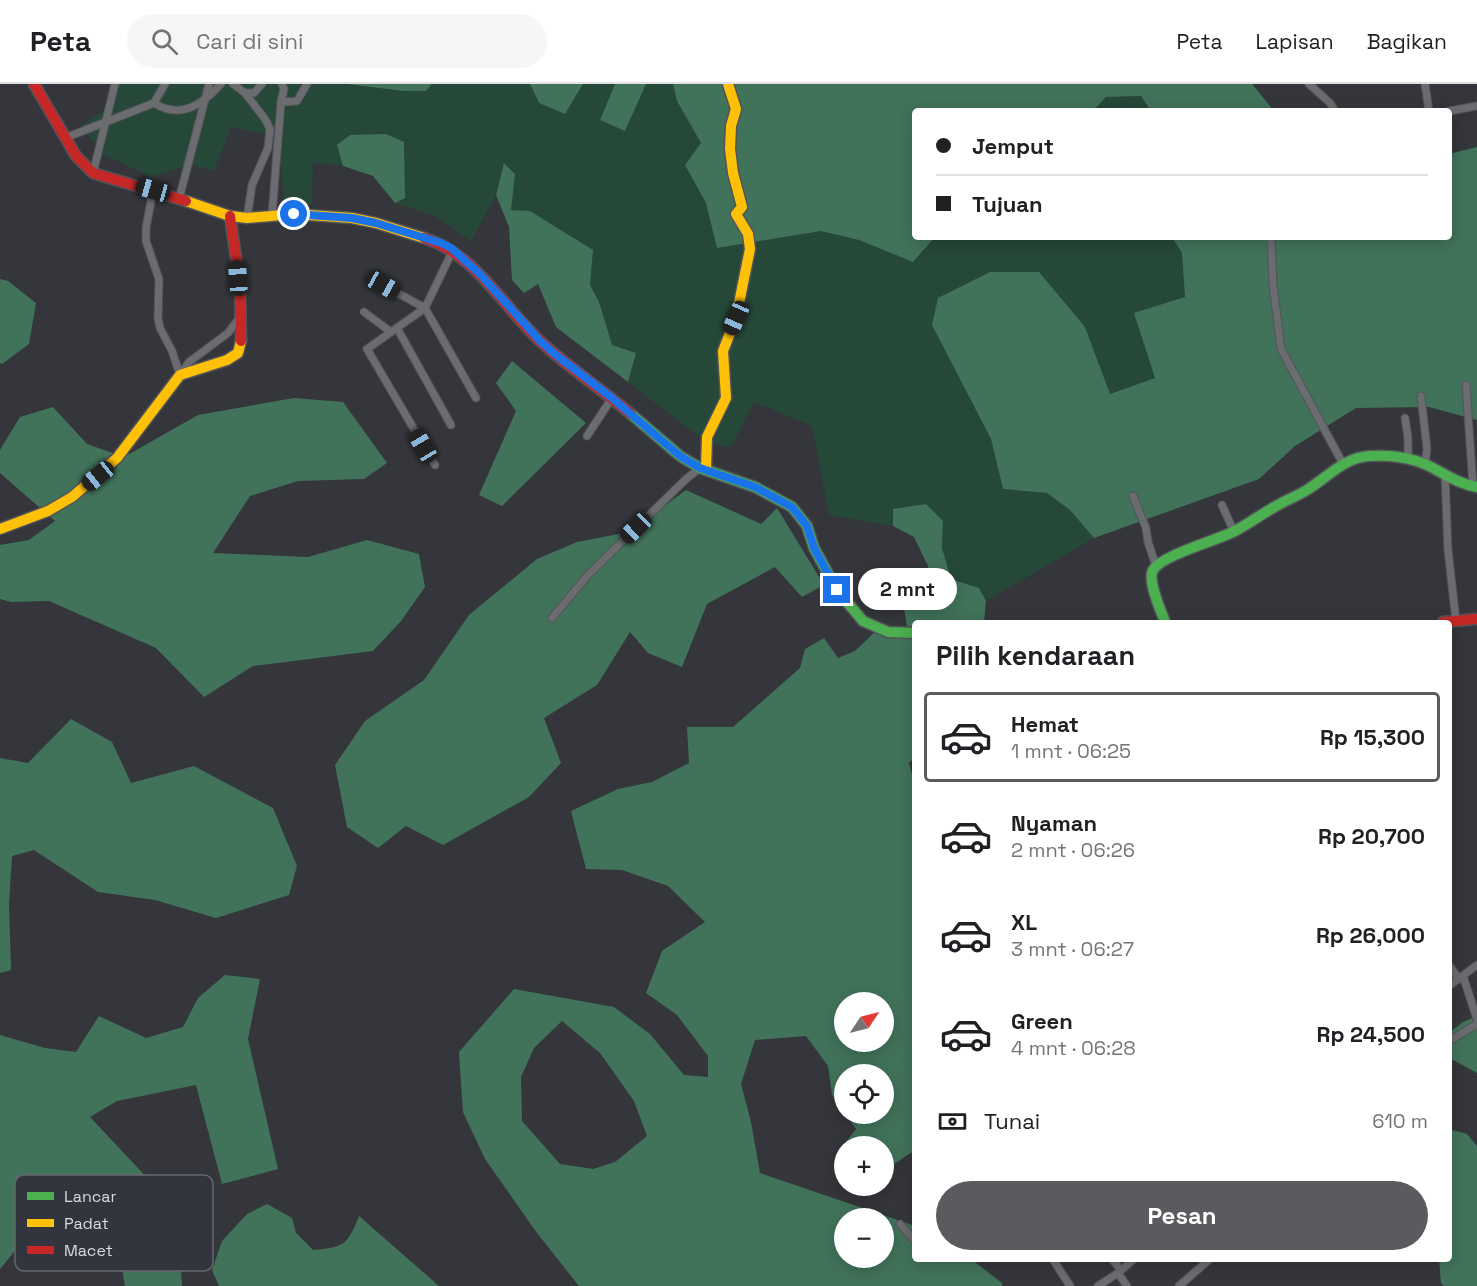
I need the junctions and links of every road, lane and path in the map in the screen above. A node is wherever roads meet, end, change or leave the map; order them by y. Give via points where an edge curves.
1 (34, 84) edge
2 (115, 84) edge
3 (165, 84) edge
4 (209, 84) edge
5 (221, 84) edge
6 (233, 84) edge
7 (262, 84) edge
8 (282, 84) edge
9 (308, 84) edge
10 (728, 84) edge
11 (1309, 84) edge
12 (1425, 84) edge
13 (245, 93) junction
14 (204, 102) junction
15 (280, 102) junction
16 (154, 103) junction
17 (1477, 106) edge
18 (1333, 108) edge
19 (1429, 108) edge
20 (1452, 110) edge
21 (107, 120) junction
22 (65, 138) junction
23 (93, 173) junction
24 (153, 190) junction
25 (179, 199) junction
26 (272, 215) junction
27 (230, 216) junction
28 (247, 218) junction
29 (1271, 240) edge
30 (453, 250) junction
31 (383, 285) dead end
32 (425, 308) junction
33 (364, 312) dead end
34 (241, 316) junction
35 (394, 330) junction
36 (180, 375) junction
37 (1466, 385) dead end
38 (1421, 396) dead end
39 (476, 398) dead end
40 (612, 398) junction
41 (1405, 418) dead end
42 (451, 425) dead end
43 (588, 436) dead end
44 (1408, 459) junction
45 (1342, 462) junction
46 (1425, 464) junction
47 (435, 465) dead end
48 (703, 469) junction
49 (1445, 475) junction
50 (1475, 486) edge
51 (1133, 496) dead end
52 (1222, 505) dead end
53 (0, 529) edge
54 (1234, 532) junction
55 (1156, 566) junction
56 (552, 618) dead end
57 (1164, 620) edge
58 (1477, 620) edge
59 (1452, 621) edge
60 (1456, 621) junction
61 (912, 633) edge
62 (1477, 965) edge
63 (1452, 968) edge
64 (1461, 978) junction
65 (1452, 984) edge
66 (1477, 1019) edge
67 (1477, 1024) edge
68 (1452, 1039) edge
69 (900, 1224) dead end
70 (912, 1238) edge
71 (1055, 1262) edge
72 (1114, 1262) edge
73 (1131, 1262) edge
74 (1206, 1262) edge
75 (1120, 1272) junction
76 (1070, 1286) edge
77 (1098, 1286) edge
78 (1127, 1286) edge
79 (1179, 1286) edge

1 - 22 street
2 - 21 street
3 - 16 street
4 - 14 street
5 - 14 street
6 - 13 street
7 - 13 street via 254,93
8 - 15 street
9 - 15 street via 297,101
10 - 48 street via 736,109 730,149 742,207 736,214 748,234 750,249 736,318 723,351 726,398 707,437
11 - 18 street
12 - 19 street
13 - 28 street via 270,129 268,148 252,185
14 - 16 street via 184,110
14 - 25 street
15 - 26 street
16 - 21 street
17 - 20 street
21 - 22 street
21 - 23 street
22 - 23 street
23 - 24 street
24 - 25 street
24 - 36 street via 146,241 159,279 160,328
25 - 27 street
26 - 28 street
26 - 30 street via 352,218 441,243
27 - 28 street
27 - 34 street
29 - 45 street via 1281,349
30 - 32 street
30 - 40 street via 540,341
31 - 32 street
32 - 35 street
32 - 39 street
33 - 35 street
34 - 36 street via 228,333 189,362
34 - 36 street via 237,354
35 - 42 street
35 - 47 street via 367,349
36 - 53 street via 111,465 55,508
37 - 50 street
38 - 46 street
40 - 43 street
40 - 48 street via 680,456
41 - 44 street
44 - 45 street via 1374,456
44 - 46 street
45 - 54 street via 1302,493
46 - 49 street
48 - 56 street via 686,479 587,576
48 - 61 street via 755,487 792,507 807,526 837,590 863,621 888,632
49 - 50 street
49 - 60 street
51 - 55 street
52 - 54 street
54 - 55 street
55 - 57 street via 1152,582
58 - 60 street
59 - 60 street
62 - 64 street
63 - 64 street
64 - 65 street
64 - 66 street
67 - 68 street
69 - 70 street
71 - 76 street
72 - 75 street
73 - 75 street
74 - 79 street
75 - 77 street
75 - 78 street

